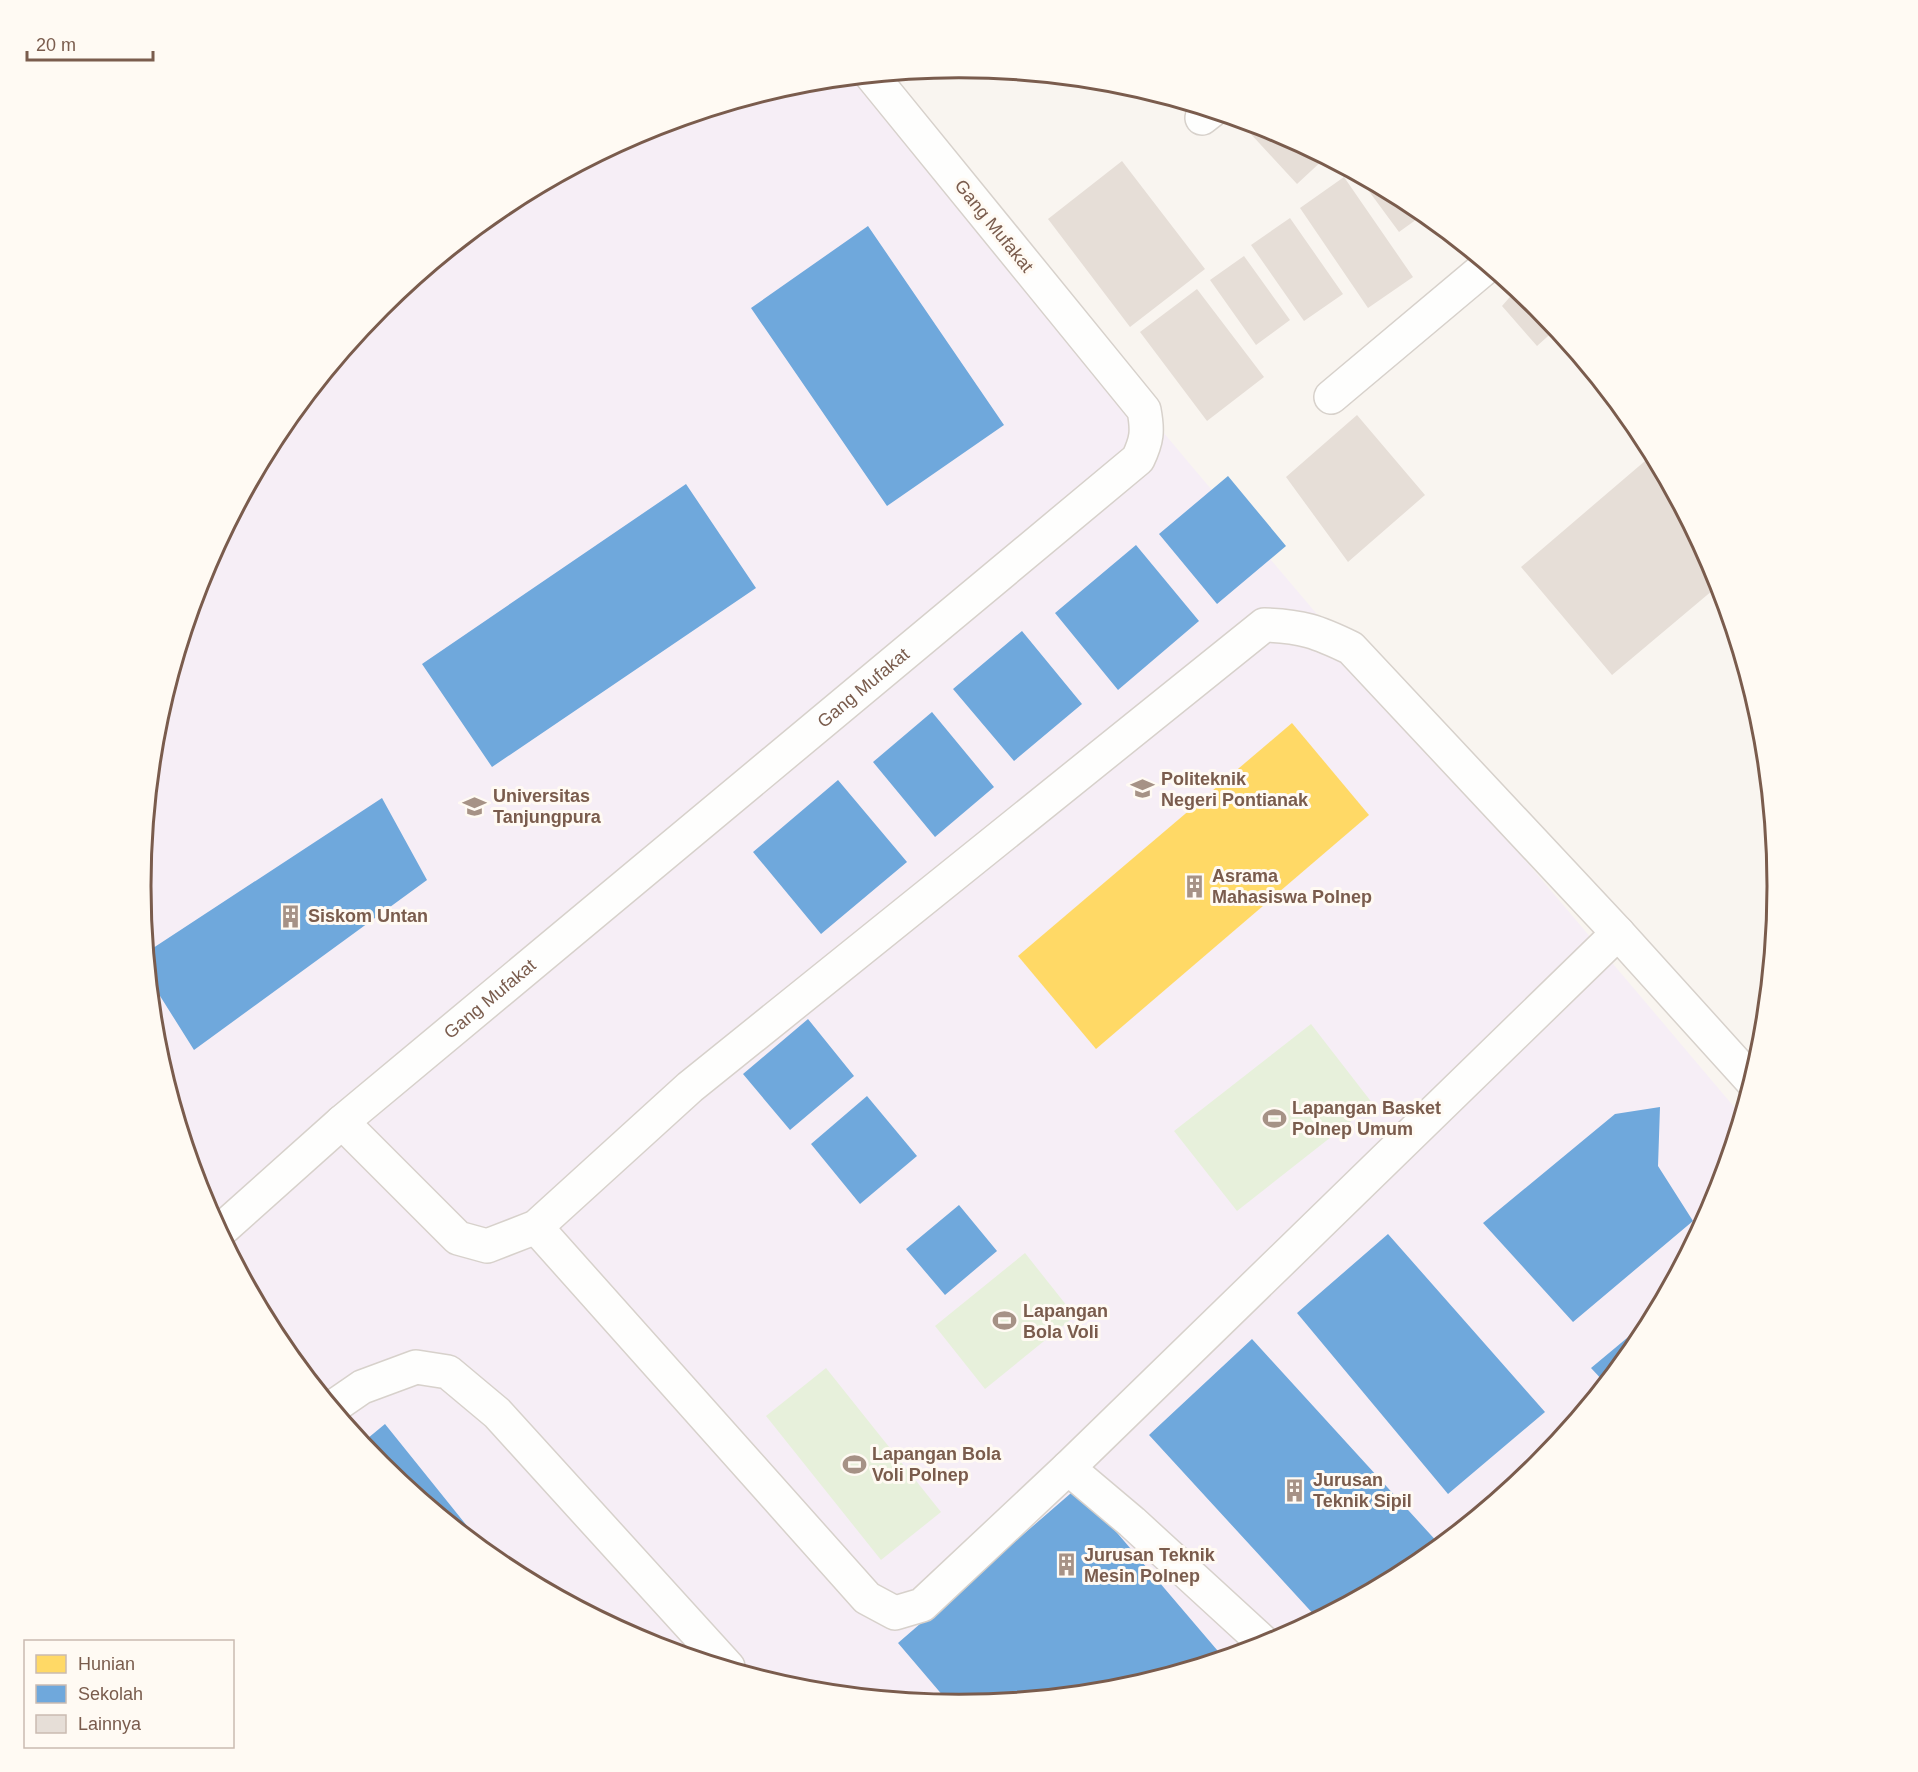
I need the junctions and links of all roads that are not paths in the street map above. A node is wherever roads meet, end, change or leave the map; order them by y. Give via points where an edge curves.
1 (877, 83) edge
2 (1482, 270) edge
3 (1331, 397) dead end
4 (1618, 933) junction
5 (1744, 1073) edge
6 (342, 1122) junction
7 (226, 1225) edge
8 (536, 1227) junction
9 (339, 1403) edge
10 (1068, 1468) junction
11 (1257, 1636) edge
12 (719, 1657) edge

1 - 6 street, Gang Mufakat via 1144,410 1146,442 1138,459
2 - 3 street
4 - 5 street
4 - 8 street via 1351,648 1292,626 1264,625 690,1086
4 - 10 street
6 - 7 street, Gang Mufakat
6 - 8 street via 458,1238 487,1246
8 - 10 street via 867,1598 896,1613 922,1605
9 - 12 street via 362,1387 416,1366 448,1372 497,1413
10 - 11 street

